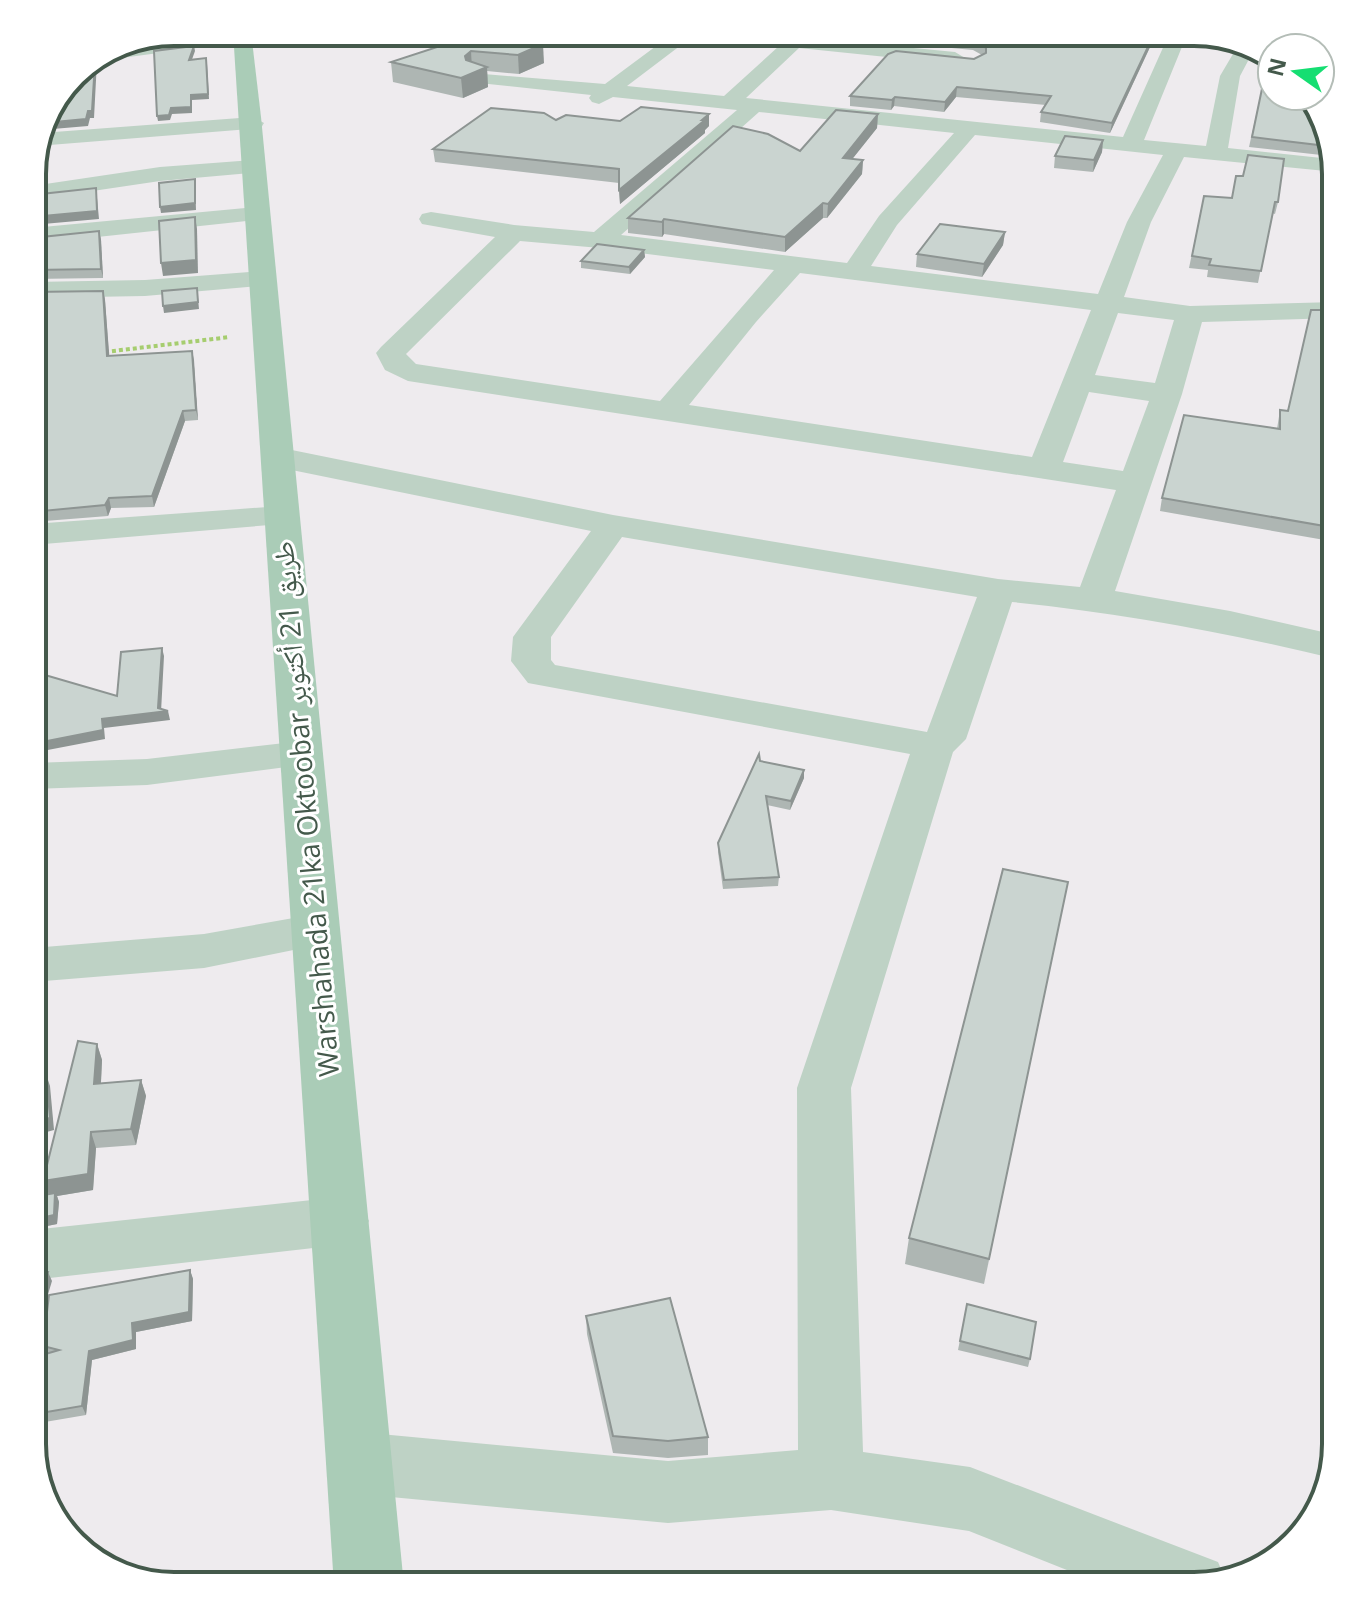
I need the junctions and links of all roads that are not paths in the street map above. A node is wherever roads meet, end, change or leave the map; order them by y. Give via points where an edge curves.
1 (243, 46) edge
2 (669, 46) edge
3 (793, 46) edge
4 (844, 46) edge
5 (862, 46) edge
6 (1173, 46) edge
7 (859, 49) junction
8 (1242, 55) edge
9 (973, 59) edge
10 (837, 69) dead end
11 (1230, 76) junction
12 (479, 77) edge
13 (1256, 78) edge
14 (815, 90) dead end
15 (610, 91) junction
16 (742, 104) junction
17 (584, 107) dead end
18 (794, 111) junction
19 (253, 123) junction
20 (969, 129) junction
21 (51, 139) edge
22 (1130, 146) junction
23 (1176, 151) junction
24 (1216, 155) junction
25 (1321, 165) edge
26 (253, 167) junction
27 (46, 191) edge
28 (257, 214) junction
29 (431, 219) dead end
30 (514, 233) junction
31 (46, 235) edge
32 (600, 240) junction
33 (794, 264) junction
34 (853, 273) junction
35 (262, 279) junction
36 (46, 290) edge
37 (1107, 305) junction
38 (1322, 310) edge
39 (1190, 314) junction
40 (1079, 382) junction
41 (1167, 394) junction
42 (669, 410) junction
43 (277, 457) junction
44 (1044, 469) junction
45 (1136, 483) junction
46 (282, 516) junction
47 (613, 525) junction
48 (46, 534) edge
49 (998, 590) junction
50 (1094, 599) junction
51 (1322, 644) edge
52 (934, 746) junction
53 (302, 754) junction
54 (46, 776) edge
55 (316, 930) junction
56 (46, 964) edge
57 (340, 1221) junction
58 (46, 1253) edge
59 (359, 1463) junction
60 (831, 1479) junction
61 (368, 1572) edge
62 (1157, 1572) edge

1 - 19 main road, Warshahada 21ka Oktoobar طريق 21 أكتوبر
2 - 15 street
3 - 16 street
4 - 7 street
5 - 7 street
6 - 22 street
7 - 9 street
7 - 10 street
8 - 11 street
11 - 13 street
11 - 24 street
12 - 15 street
14 - 18 street
15 - 16 street
15 - 17 street
16 - 18 street
16 - 32 street
18 - 20 street
19 - 21 street
19 - 26 main road, Warshahada 21ka Oktoobar طريق 21 أكتوبر
20 - 22 street
20 - 34 street via 888,221
22 - 23 street
23 - 24 street
23 - 37 street via 1139,222
24 - 25 street
26 - 27 street
26 - 28 main road, Warshahada 21ka Oktoobar طريق 21 أكتوبر
28 - 31 street
28 - 35 main road, Warshahada 21ka Oktoobar طريق 21 أكتوبر
29 - 30 street
30 - 32 street
30 - 42 street via 391,353 395,364 408,372
32 - 33 street
33 - 34 street
33 - 42 street
34 - 37 street
35 - 36 street
35 - 43 main road, Warshahada 21ka Oktoobar طريق 21 أكتوبر
37 - 39 street
37 - 40 street
38 - 39 street
39 - 41 street
40 - 41 street
40 - 44 street
41 - 45 street
42 - 44 street
43 - 46 main road, Warshahada 21ka Oktoobar طريق 21 أكتوبر
43 - 47 street
44 - 45 street
45 - 50 street
46 - 48 street
46 - 53 main road, Warshahada 21ka Oktoobar طريق 21 أكتوبر
47 - 49 street
47 - 52 street via 532,637 531,661 542,675
49 - 50 street
49 - 52 street via 945,739
50 - 51 street
52 - 60 street via 824,1088
53 - 54 street via 147,772
53 - 55 main road, Warshahada 21ka Oktoobar طريق 21 أكتوبر
55 - 56 street via 204,951
55 - 57 main road, Warshahada 21ka Oktoobar طريق 21 أكتوبر
57 - 58 street
57 - 59 main road, Warshahada 21ka Oktoobar طريق 21 أكتوبر
59 - 60 street via 668,1492
59 - 61 main road, Warshahada 21ka Oktoobar طريق 21 أكتوبر
60 - 62 street via 970,1499

